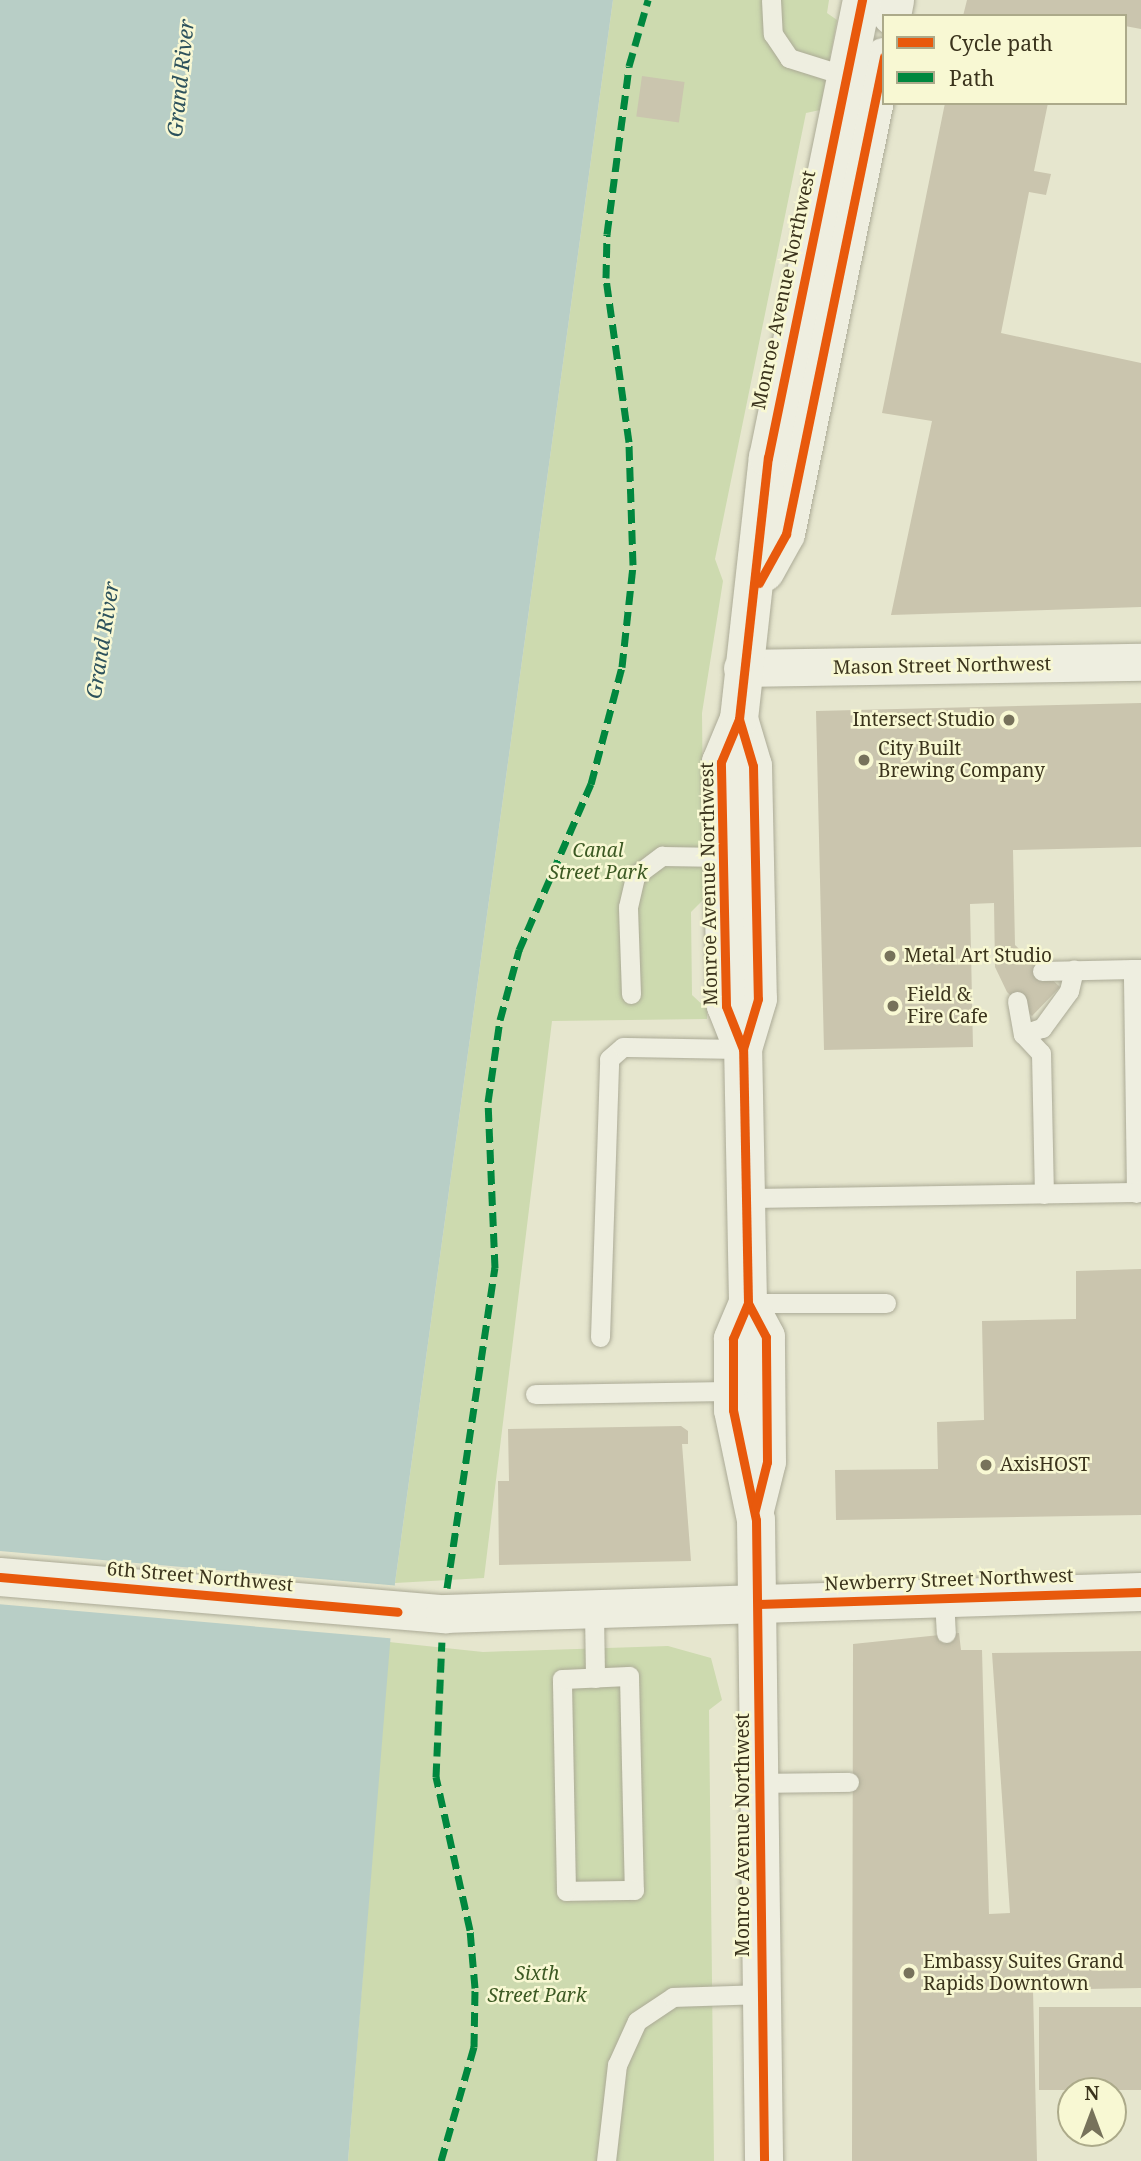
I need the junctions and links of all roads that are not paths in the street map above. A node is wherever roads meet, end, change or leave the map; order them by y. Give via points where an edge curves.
1 (771, 0) edge
2 (862, 0) edge
3 (882, 64) edge
4 (846, 76) junction
5 (819, 291) junction
6 (1141, 662) edge
7 (742, 668) junction
8 (739, 719) junction
9 (723, 857) junction
10 (1137, 969) edge
11 (1074, 970) junction
12 (1042, 971) dead end
13 (631, 994) dead end
14 (1017, 1001) dead end
15 (1023, 1034) junction
16 (743, 1049) junction
17 (1138, 1193) edge
18 (1044, 1194) junction
19 (746, 1198) junction
20 (748, 1303) junction
21 (886, 1303) dead end
22 (600, 1337) dead end
23 (733, 1391) junction
24 (535, 1394) dead end
25 (755, 1510) junction
26 (0, 1577) edge
27 (1141, 1592) edge
28 (758, 1604) junction
29 (397, 1612) joint
30 (594, 1612) junction
31 (595, 1678) junction
32 (849, 1782) dead end
33 (761, 1783) junction
34 (762, 1994) junction
35 (606, 2161) edge
36 (764, 2161) edge

1 - 4 lane via 773,34 789,58
2 - 4 main road, Monroe Avenue Northwest
3 - 5 main road, Monroe Avenue Northwest
4 - 5 main road, Monroe Avenue Northwest
5 - 7 main road, Monroe Avenue Northwest via 766,467 756,589
6 - 7 street, Mason Street Northwest
7 - 8 main road, Monroe Avenue Northwest
8 - 9 main road, Monroe Avenue Northwest via 721,762
8 - 16 main road, Monroe Avenue Northwest via 753,766 758,999
9 - 13 lane via 662,856 635,876 628,907
9 - 16 main road, Monroe Avenue Northwest via 726,1006
10 - 11 lane
10 - 17 lane
11 - 12 lane
11 - 15 lane via 1069,991 1042,1028
14 - 15 lane
15 - 18 lane via 1041,1053
16 - 19 main road, Monroe Avenue Northwest
16 - 22 lane via 623,1047 609,1059
17 - 18 lane
18 - 19 lane
19 - 20 main road, Monroe Avenue Northwest
20 - 21 lane
20 - 23 main road, Monroe Avenue Northwest via 733,1339
20 - 25 main road, Monroe Avenue Northwest via 766,1337 767,1462
23 - 24 lane
23 - 25 main road, Monroe Avenue Northwest
25 - 28 main road, Monroe Avenue Northwest
26 - 29 main road, 6th Street Northwest
27 - 28 main road, Newberry Street Northwest via 945,1616
28 - 30 main road, Newberry Street Northwest
28 - 33 main road, Monroe Avenue Northwest
29 - 30 main road, Newberry Street Northwest
30 - 31 lane
31 - 31 lane via 562,1679 566,1891 634,1890 629,1676
32 - 33 lane
33 - 34 main road, Monroe Avenue Northwest
34 - 35 lane via 673,1997 637,2021 617,2066
34 - 36 main road, Monroe Avenue Northwest

